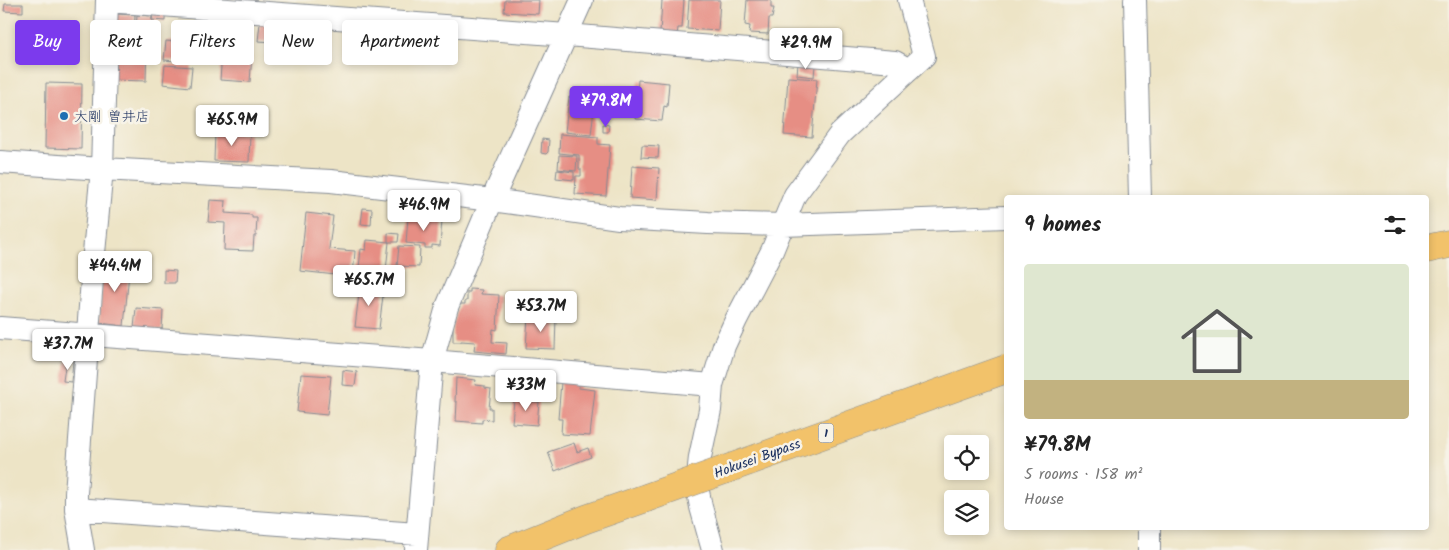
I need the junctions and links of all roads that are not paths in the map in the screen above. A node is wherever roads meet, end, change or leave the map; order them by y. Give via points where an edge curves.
1 (106, 0) edge
2 (582, 0) edge
3 (909, 0) edge
4 (1135, 0) edge
5 (567, 35) junction
6 (909, 70) junction
7 (0, 162) edge
8 (102, 169) junction
9 (1140, 195) edge
10 (492, 200) junction
11 (1004, 217) edge
12 (783, 225) junction
13 (1449, 244) edge
14 (1429, 248) edge
15 (0, 328) edge
16 (87, 334) junction
17 (432, 360) junction
18 (1004, 370) edge
19 (712, 385) junction
20 (76, 509) junction
21 (1149, 530) edge
22 (416, 542) edge
23 (82, 550) edge
24 (509, 550) edge
25 (713, 550) edge
26 (1149, 550) edge

1 - 5 street
1 - 8 street
2 - 5 street
3 - 6 street via 924,56
4 - 9 street
5 - 6 street via 895,62
5 - 10 street
6 - 12 street via 840,134 794,195
7 - 8 street
8 - 10 street via 331,181
8 - 16 street
10 - 12 street via 619,218
10 - 17 street via 447,307
11 - 12 street
12 - 19 street via 724,346
13 - 14 highway
15 - 16 street
16 - 17 street
16 - 20 street
17 - 19 street
17 - 22 street
18 - 24 highway, Hokusei Bypass / 1, bridge via 586,519
19 - 25 street via 697,486
20 - 22 street
20 - 23 street
21 - 26 street

